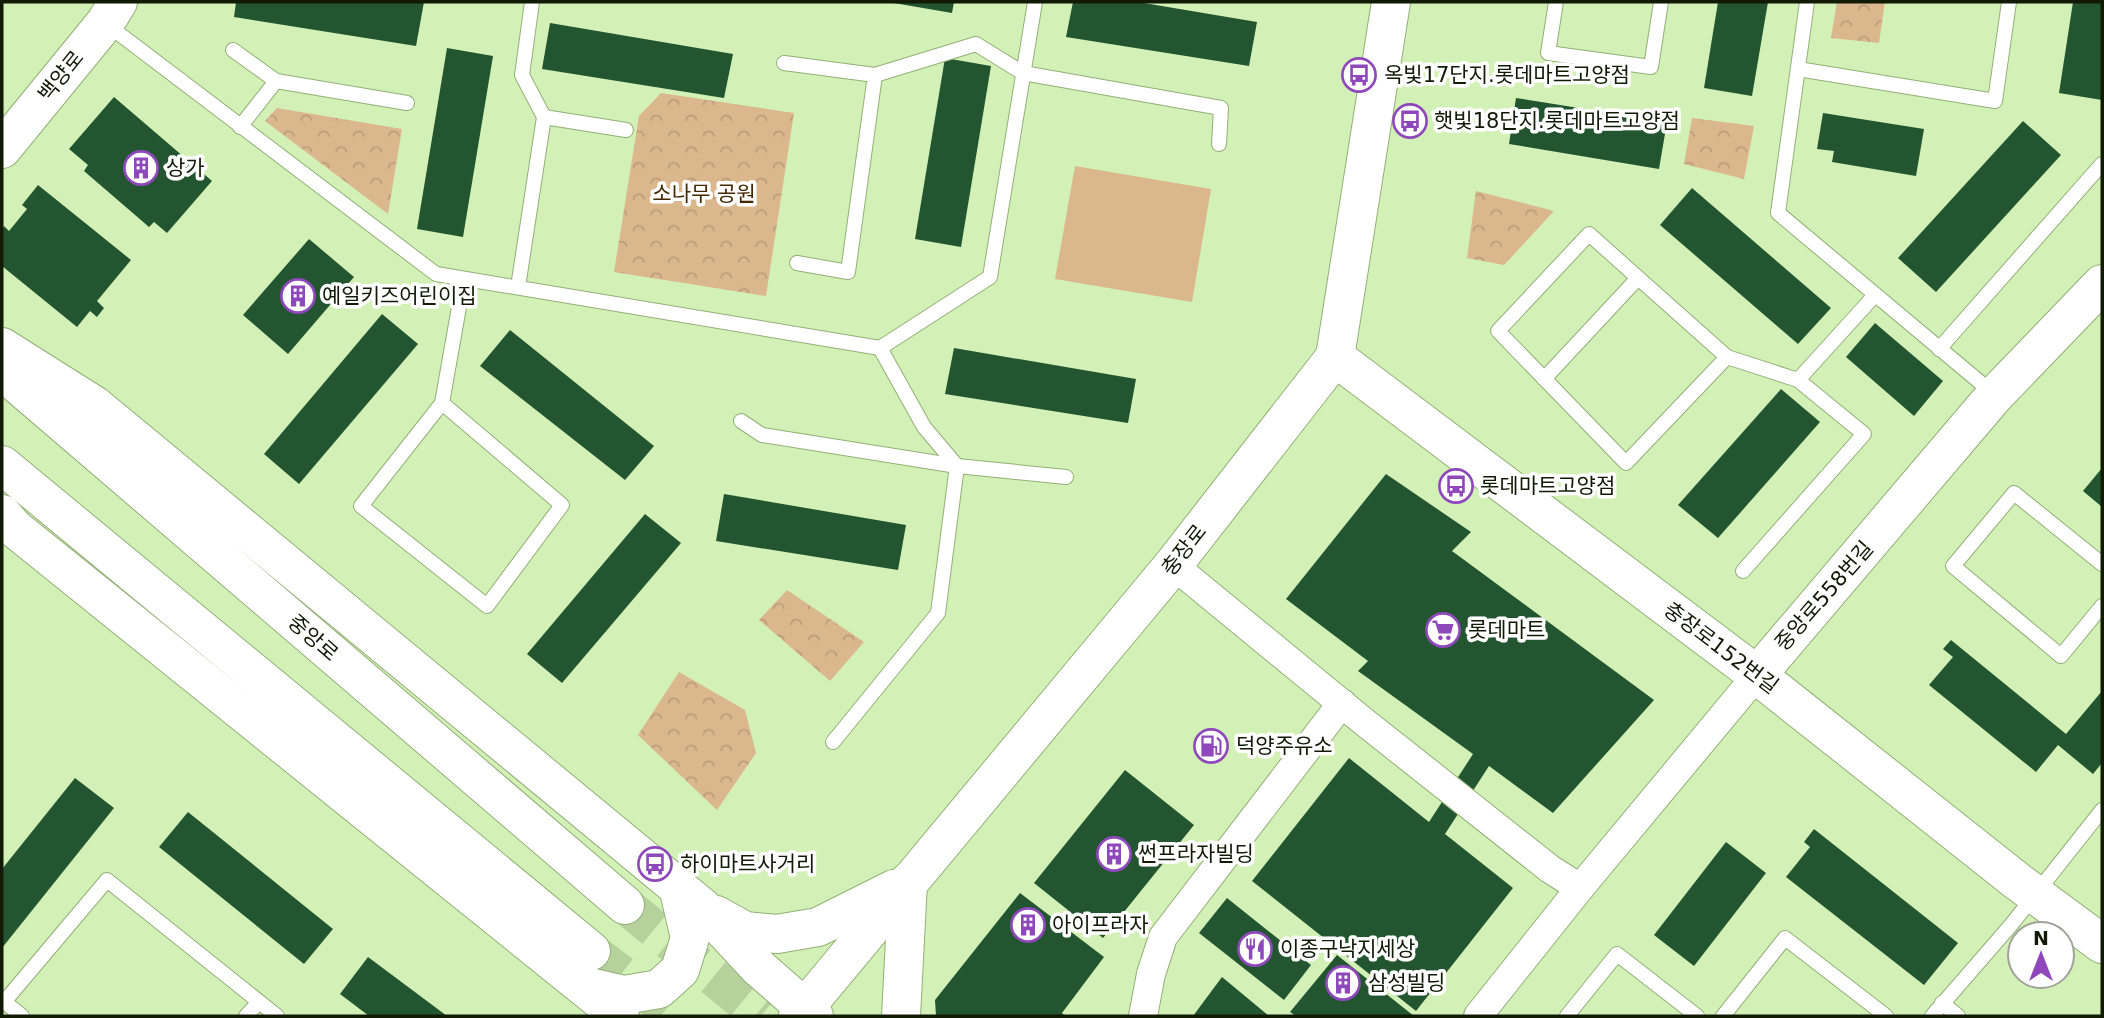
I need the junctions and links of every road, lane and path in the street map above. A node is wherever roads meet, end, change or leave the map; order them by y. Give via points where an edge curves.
1 (532, 2) edge
2 (1035, 2) edge
3 (1391, 2) edge
4 (1556, 2) edge
5 (1661, 2) edge
6 (1807, 2) edge
7 (2009, 2) edge
8 (112, 13) edge
9 (233, 50) dead end
10 (784, 63) dead end
11 (1798, 69) junction
12 (1023, 73) junction
13 (875, 75) junction
14 (276, 81) junction
15 (407, 103) dead end
16 (544, 117) junction
17 (240, 127) junction
18 (626, 130) dead end
19 (1219, 144) dead end
20 (2, 149) edge
21 (2102, 164) edge
22 (797, 263) dead end
23 (1638, 278) junction
24 (464, 279) junction
25 (2102, 284) edge
26 (518, 287) junction
27 (1875, 295) junction
28 (2, 347) edge
29 (880, 348) junction
30 (1939, 349) junction
31 (1335, 357) junction
32 (1727, 357) junction
33 (2, 371) edge
34 (1544, 379) junction
35 (1798, 380) junction
36 (1995, 395) junction
37 (442, 403) junction
38 (741, 421) dead end
39 (2, 465) edge
40 (957, 466) junction
41 (1066, 477) dead end
42 (2, 514) edge
43 (2102, 564) edge
44 (1173, 565) junction
45 (1743, 572) dead end
46 (2102, 606) edge
47 (1757, 675) junction
48 (1342, 703) junction
49 (833, 742) dead end
50 (2102, 810) edge
51 (908, 882) junction
52 (1580, 888) junction
53 (2034, 894) junction
54 (691, 898) junction
55 (625, 905) tunnel mouth
56 (2102, 944) edge
57 (585, 968) junction
58 (3, 1001) edge
59 (258, 1002) junction
60 (1942, 1003) junction
61 (805, 1014) edge
62 (22, 1016) edge
63 (246, 1016) edge
64 (277, 1016) edge
65 (619, 1016) edge
66 (901, 1016) edge
67 (1143, 1016) edge
68 (1478, 1016) edge
69 (1567, 1016) edge
70 (1697, 1016) edge
71 (1723, 1016) edge
72 (1886, 1016) edge
73 (1932, 1016) edge
74 (1958, 1016) edge

1 - 16 lane via 522,75
2 - 12 lane
3 - 31 main road, 충장로
4 - 5 lane via 1548,53 1651,67
6 - 11 lane
7 - 11 lane via 1995,101
8 - 17 lane
8 - 20 main road, 백양로
9 - 14 lane
10 - 13 lane
11 - 27 lane via 1779,213
12 - 13 lane via 976,44
12 - 19 lane via 1221,108
12 - 29 lane via 990,277
13 - 22 lane via 848,272
14 - 15 lane
14 - 17 lane
16 - 18 lane
16 - 26 lane
17 - 24 lane via 436,274
21 - 30 lane
23 - 32 lane
23 - 34 lane
23 - 34 lane via 1589,233 1498,331
24 - 26 lane
24 - 37 lane
25 - 36 main road, 중앙로558번길
26 - 29 lane
27 - 30 lane
27 - 35 lane
28 - 54 main road via 94,405
29 - 40 lane via 924,427
30 - 36 lane
31 - 44 main road, 충장로
31 - 47 main road, 충장로152번길
32 - 34 lane via 1626,463
32 - 35 lane
33 - 55 main road, 중앙로
35 - 45 lane via 1864,434
36 - 47 main road, 중앙로558번길
37 - 37 lane via 562,505 486,606 361,506
38 - 40 lane via 762,435
39 - 57 main road
40 - 41 lane
40 - 49 lane via 939,613
42 - 57 main road via 13,528
43 - 46 lane via 2014,493 1953,566 2061,656
44 - 48 street
44 - 51 main road, 충장로
47 - 52 street, 중앙로558번길
47 - 53 main road, 충장로152번길
48 - 52 street
48 - 67 street via 1163,937
50 - 53 lane
51 - 54 main road via 818,928 776,934 745,931
51 - 61 main road, 충장로
51 - 66 main road
52 - 68 street, 중앙로558번길
53 - 56 main road, 충장로152번길
53 - 60 lane
54 - 57 main road via 690,938 680,970 659,989 624,995
54 - 61 main road
57 - 65 main road
58 - 59 lane via 107,880
58 - 62 lane
59 - 63 lane
59 - 64 lane
60 - 73 lane
60 - 74 lane
69 - 70 lane via 1617,954
71 - 72 lane via 1785,938

